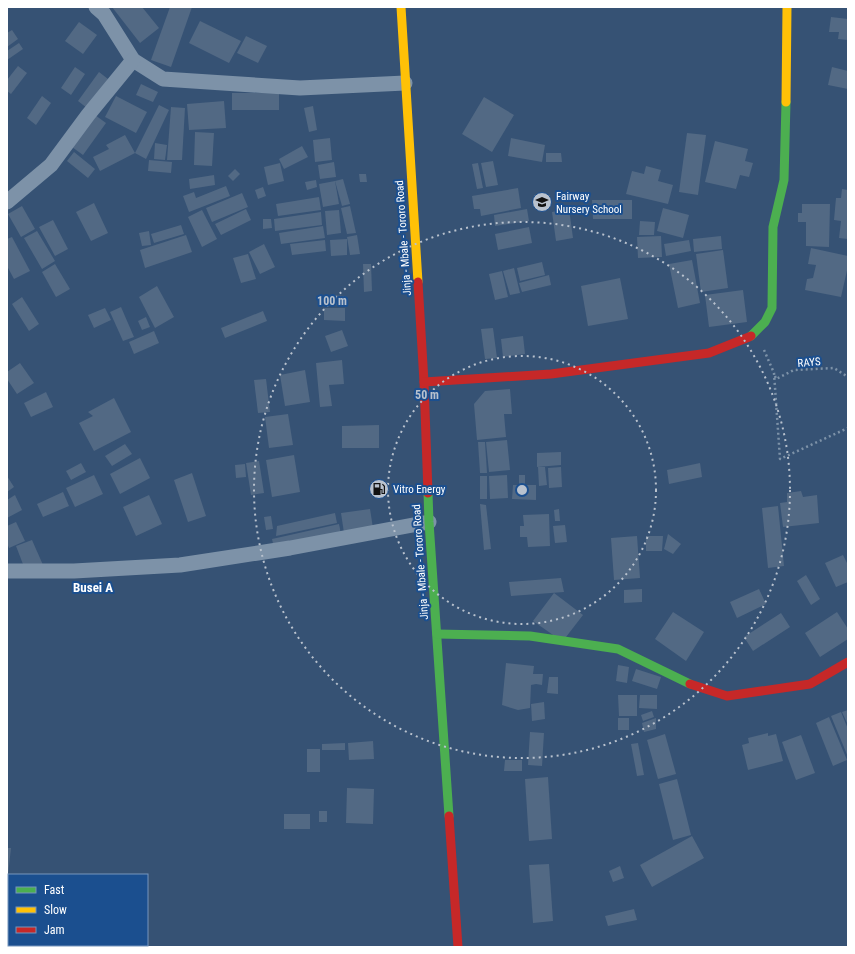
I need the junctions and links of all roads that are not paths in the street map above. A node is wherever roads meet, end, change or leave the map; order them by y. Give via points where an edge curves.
1 (96, 7) edge
2 (401, 7) edge
3 (787, 7) edge
4 (133, 60) junction
5 (405, 84) junction
6 (7, 202) edge
7 (424, 382) junction
8 (429, 522) junction
9 (7, 571) edge
10 (437, 634) junction
11 (848, 662) edge
12 (458, 947) edge

1 - 4 street via 104,14
2 - 5 street, Jinja - Mbale - Tororo Road
3 - 7 street via 784,180 773,227 772,308 765,322 749,337 709,353 551,374
4 - 5 street via 162,79 300,88
4 - 6 street via 51,165
5 - 7 street, Jinja - Mbale - Tororo Road
7 - 8 street, Jinja - Mbale - Tororo Road
8 - 9 street via 180,565 74,571
8 - 10 street, Jinja - Mbale - Tororo Road
10 - 11 street via 530,636 618,649 690,684 727,696 810,684
10 - 12 street, Jinja - Mbale - Tororo Road

